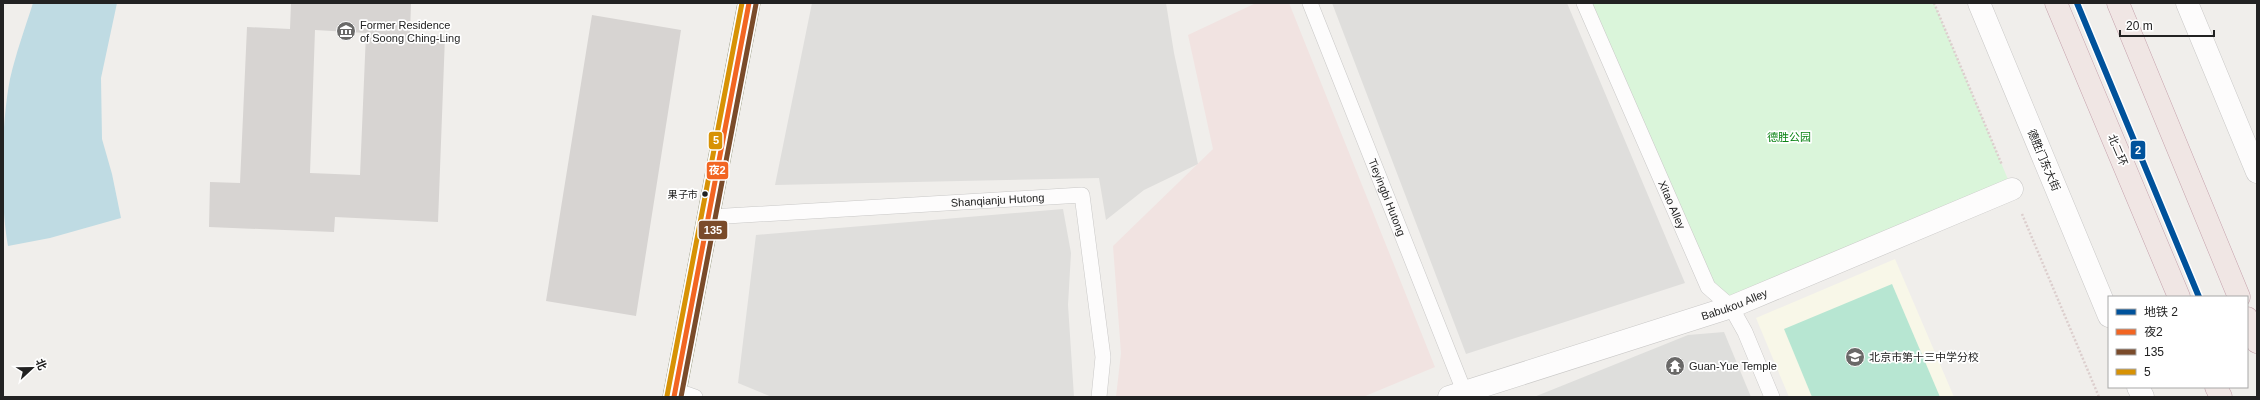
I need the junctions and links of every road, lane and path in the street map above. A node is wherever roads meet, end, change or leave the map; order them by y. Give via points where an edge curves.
1 (749, 3) edge
2 (1310, 3) edge
3 (1584, 3) edge
4 (1978, 3) edge
5 (2056, 3) edge
6 (2118, 3) edge
7 (2187, 3) edge
8 (2257, 172) edge
9 (2012, 189) dead end
10 (710, 217) junction
11 (2179, 296) edge
12 (2239, 296) edge
13 (1731, 307) junction
14 (2108, 314) edge
15 (2248, 320) edge
16 (2257, 342) edge
17 (1457, 394) edge
18 (682, 395) edge
19 (1099, 397) edge
20 (1772, 397) edge

1 - 10 main road
2 - 17 lane, Tieyingbi Hutong
3 - 13 lane, Xitao Alley via 1708,288
4 - 14 street, 德胜门东大街
5 - 11 highway, 北二环
6 - 12 highway
7 - 8 street
9 - 13 street, Babukou Alley
10 - 18 main road
10 - 19 lane, Shanqianju Hutong via 1082,195 1103,357
13 - 17 street, Babukou Alley
13 - 20 lane, Xitao Alley via 1745,332
15 - 16 highway

